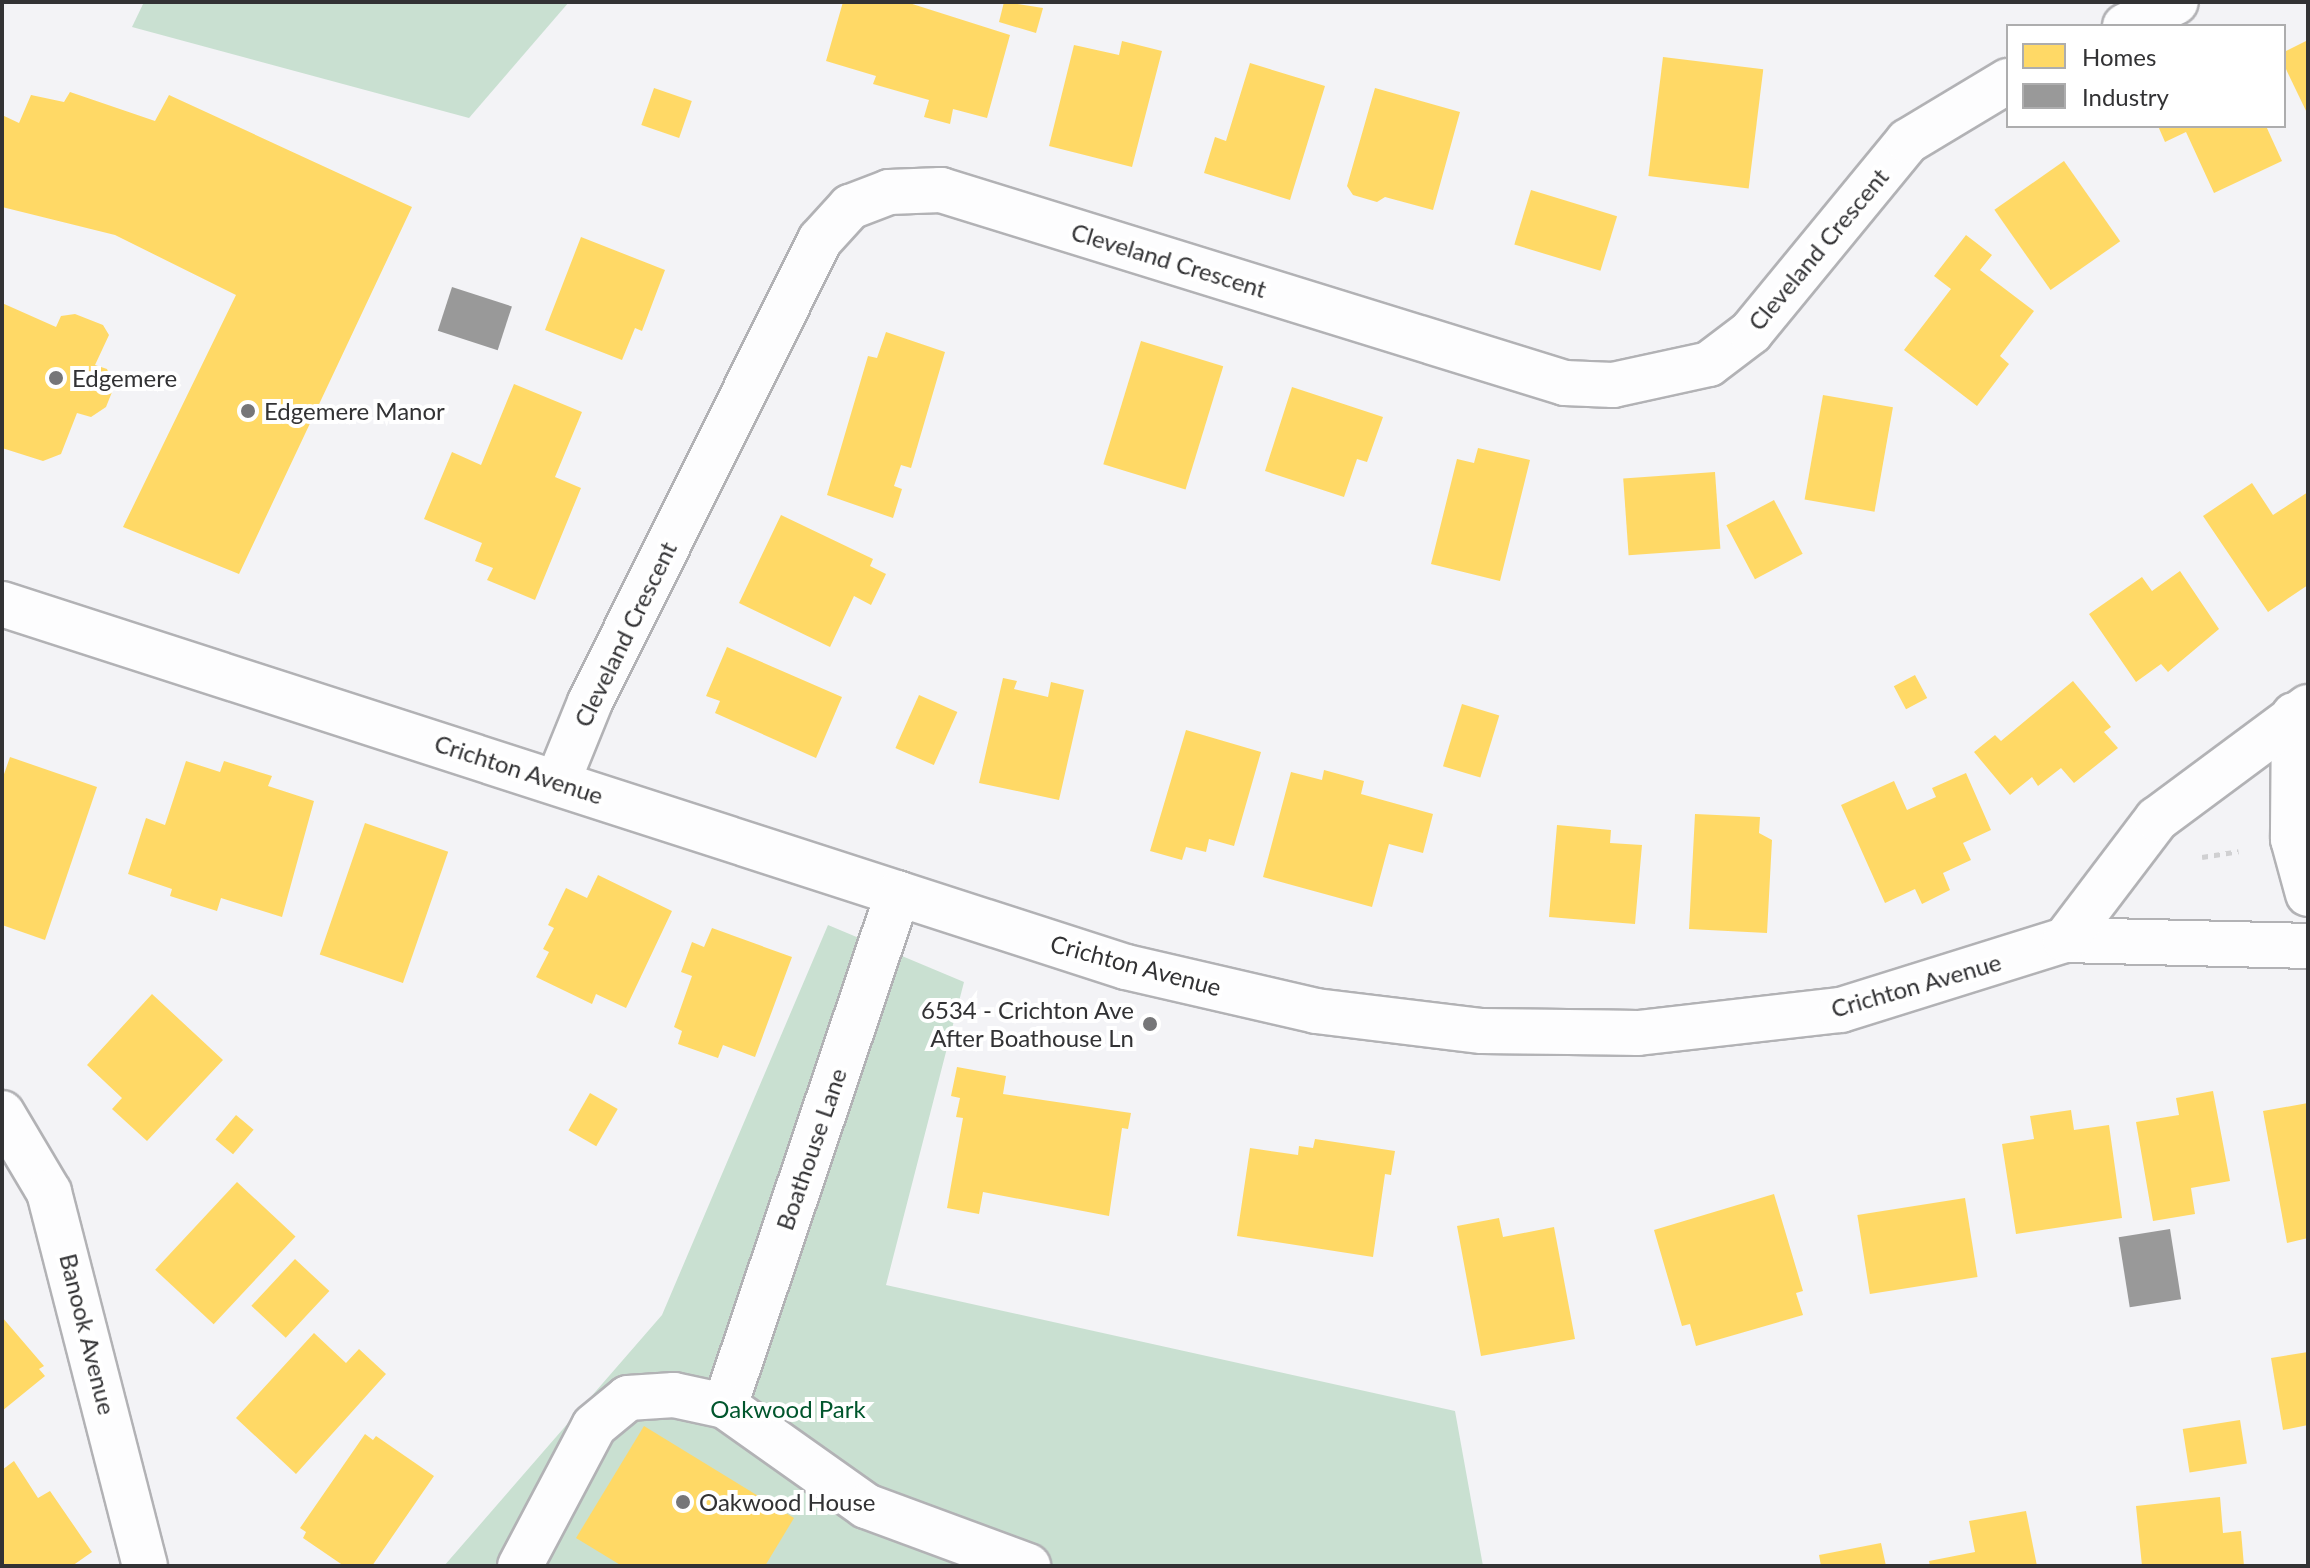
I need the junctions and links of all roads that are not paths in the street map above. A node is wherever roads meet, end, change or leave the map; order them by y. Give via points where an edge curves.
1 (2176, 2) edge
2 (2129, 24) edge
3 (2006, 82) edge
4 (2, 604) edge
5 (2301, 711) edge
6 (558, 781) junction
7 (898, 893) junction
8 (2308, 894) edge
9 (2065, 940) junction
10 (2308, 946) edge
11 (2, 1113) edge
12 (725, 1406) junction
13 (145, 1566) edge
14 (520, 1566) edge
15 (1028, 1566) edge

1 - 2 street
3 - 6 street, Cleveland Crescent via 1908,141 1751,332 1709,364 1613,385 1565,383 941,190 889,192 850,207 820,240 590,702
4 - 6 street, Crichton Avenue
5 - 8 street via 2293,839
5 - 9 street via 2157,819
6 - 7 street, Crichton Avenue
7 - 9 street, Crichton Avenue via 1126,967 1316,1011 1482,1031 1638,1033 1841,1010
7 - 12 street, Boathouse Lane
9 - 10 street, Crichton Avenue
11 - 13 street, Banook Avenue via 49,1192
12 - 14 street via 674,1395 628,1398 594,1426
12 - 15 street via 866,1506

